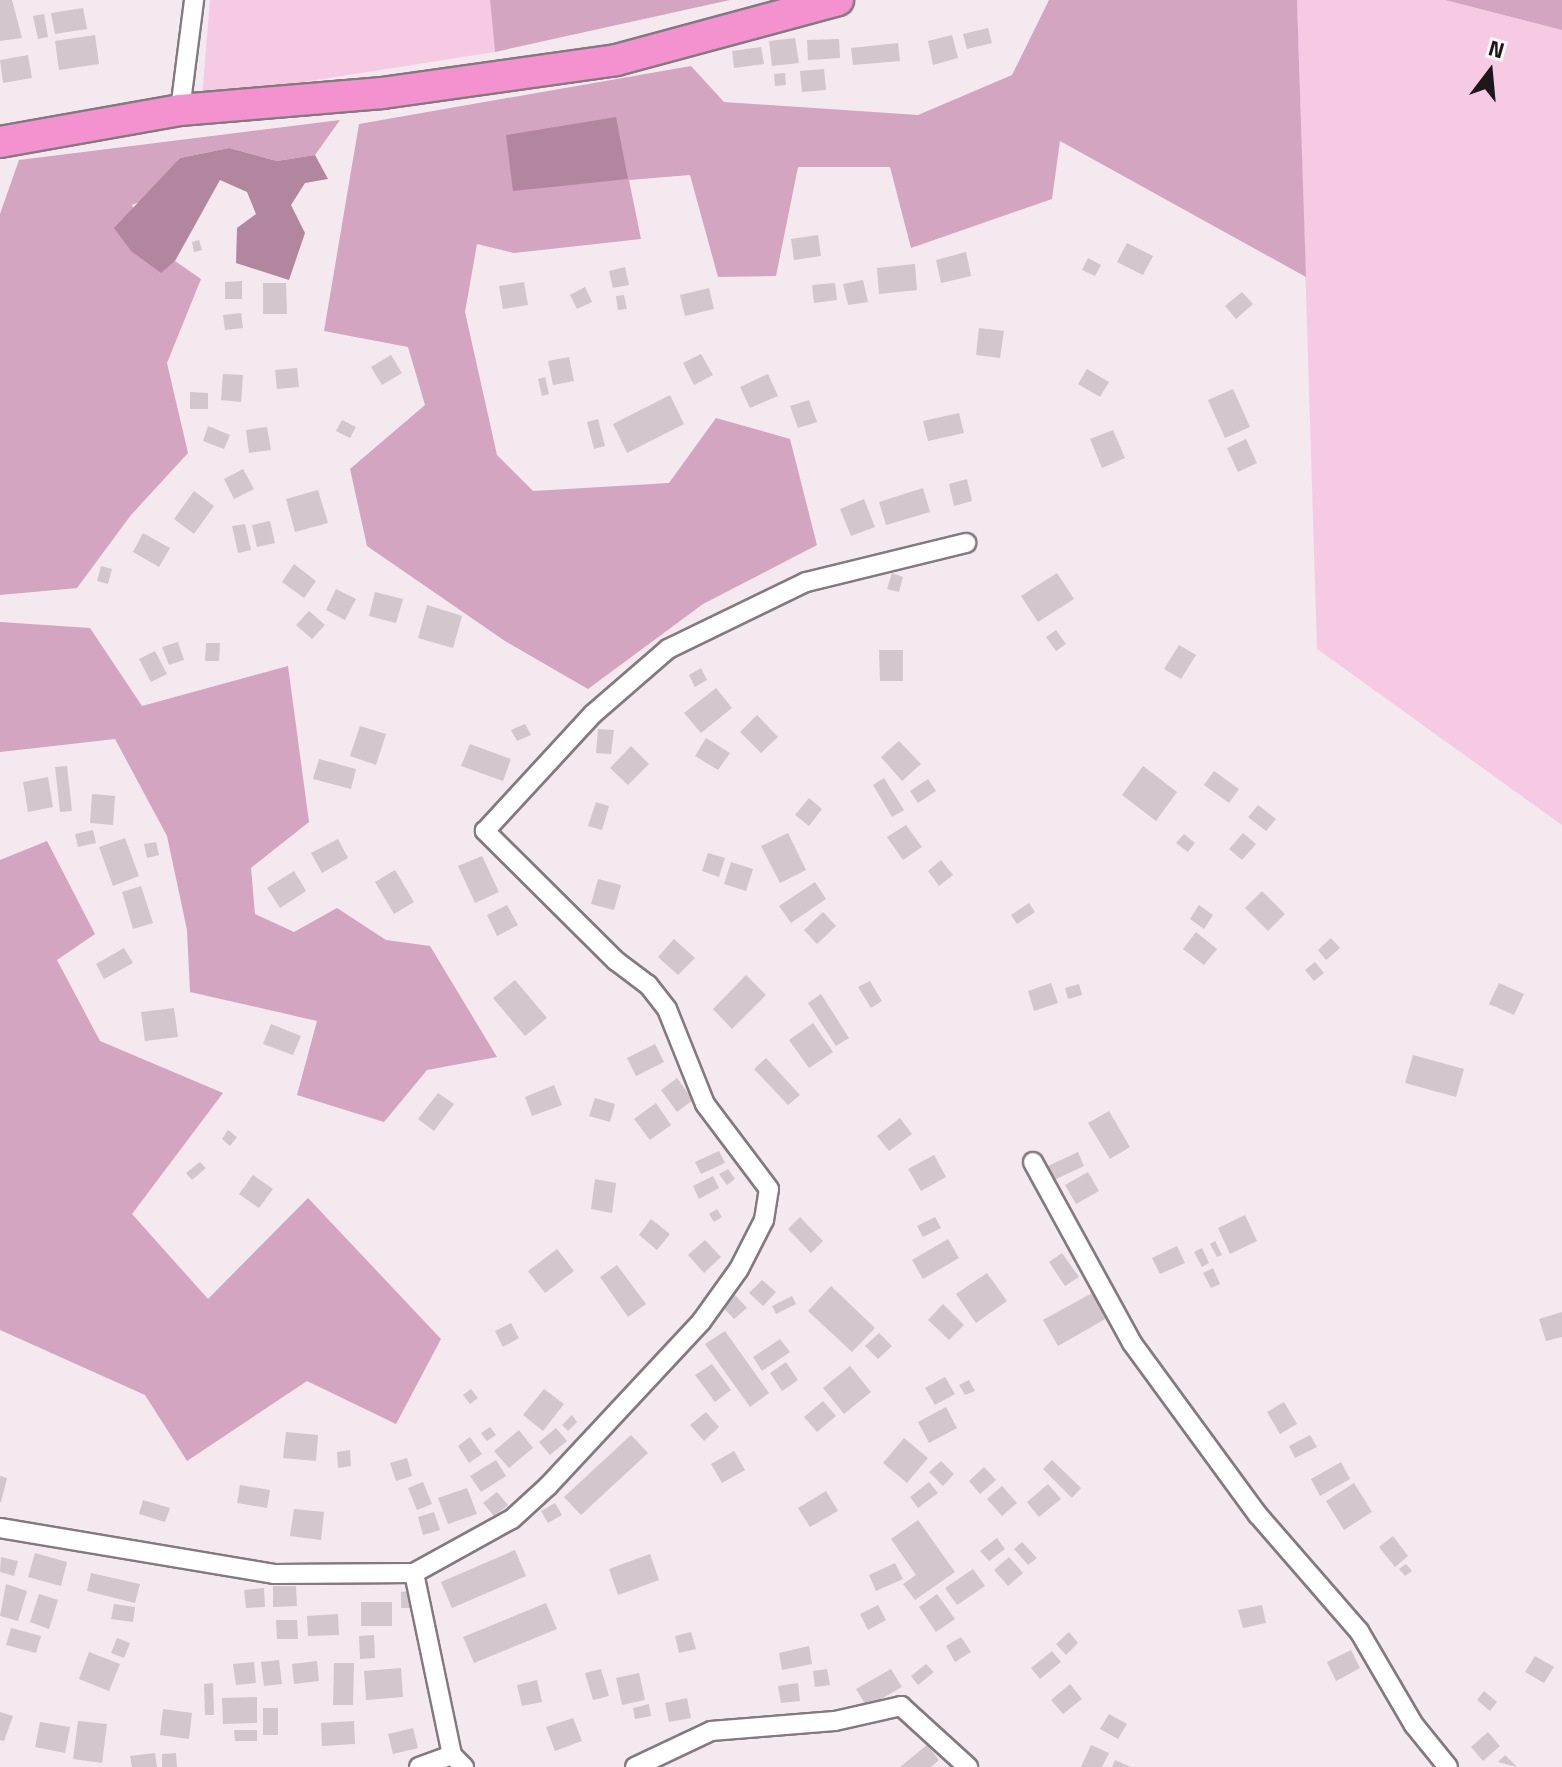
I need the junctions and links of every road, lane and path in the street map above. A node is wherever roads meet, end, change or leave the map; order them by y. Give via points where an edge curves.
1 (194, 0) edge
2 (838, 0) edge
3 (180, 110) junction
4 (0, 142) edge
5 (966, 543) dead end
6 (1033, 1162) dead end
7 (0, 1528) edge
8 (414, 1573) junction
9 (458, 1761) edge
10 (419, 1767) edge
11 (635, 1767) edge
12 (968, 1767) edge
13 (1448, 1767) edge

1 - 3 street
2 - 3 highway via 616,60 382,93
3 - 4 highway
5 - 8 street via 806,582 668,649 593,714 485,831 667,1009 705,1104 765,1182 770,1203 739,1269 701,1322 548,1486 491,1533
6 - 13 street via 1132,1343 1258,1515 1359,1631 1414,1725
7 - 8 street via 275,1574
8 - 9 street
9 - 10 street
11 - 12 street via 711,1731 835,1721 901,1706

